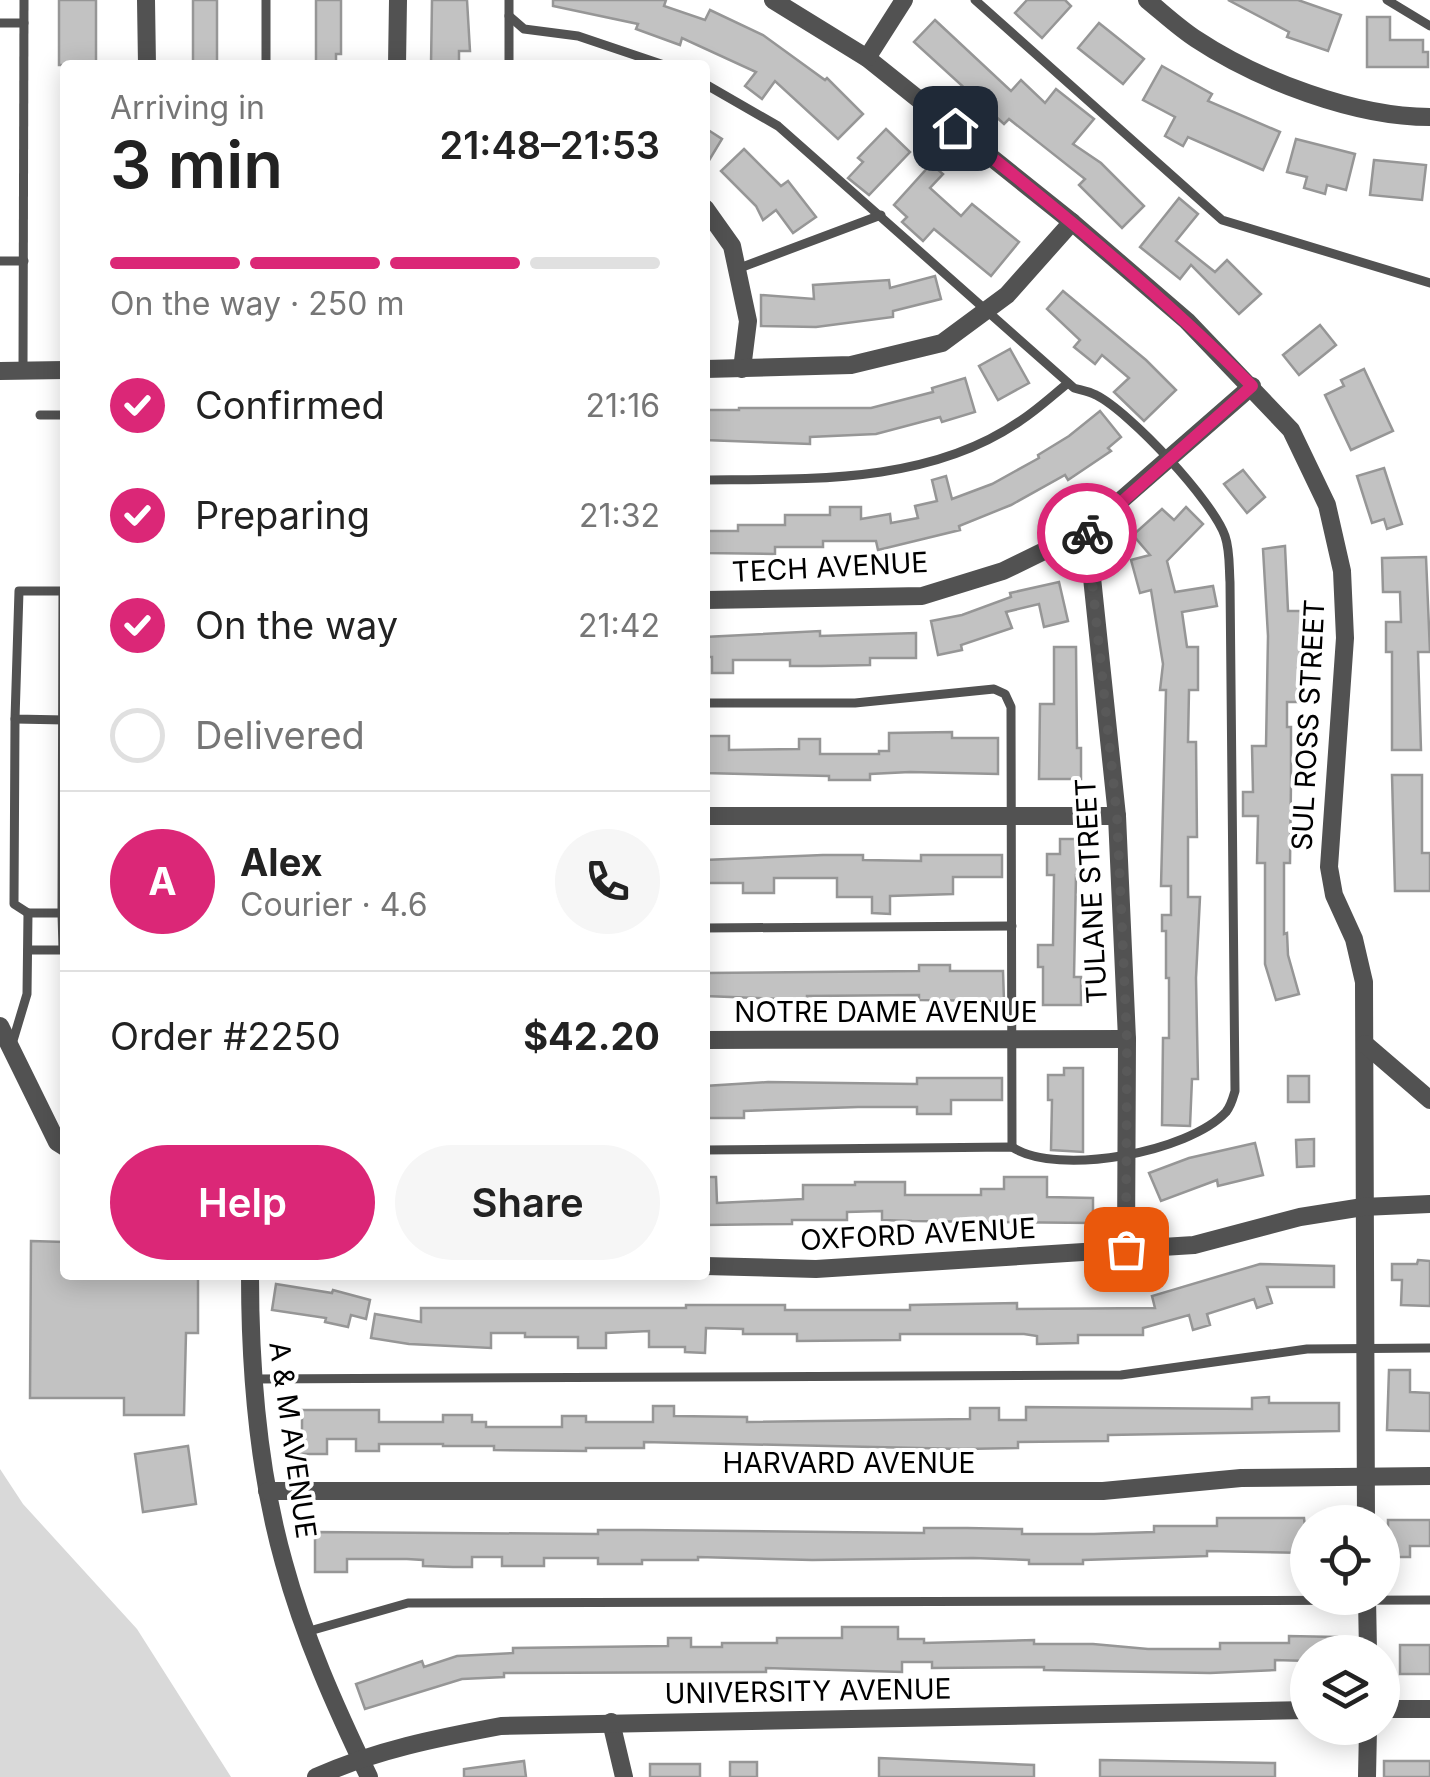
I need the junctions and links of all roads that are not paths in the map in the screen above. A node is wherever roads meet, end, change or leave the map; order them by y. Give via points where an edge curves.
1 (24, 0) edge
2 (146, 0) edge
3 (266, 0) edge
4 (398, 0) edge
5 (508, 0) edge
6 (773, 0) edge
7 (904, 0) edge
8 (975, 0) edge
9 (1147, 0) edge
10 (1387, 0) edge
11 (508, 16) junction
12 (0, 23) edge
13 (24, 23) junction
14 (1430, 26) edge
15 (867, 58) junction
16 (147, 60) edge
17 (266, 60) edge
18 (397, 60) edge
19 (509, 60) edge
20 (649, 60) edge
21 (710, 87) edge
22 (1430, 118) edge
23 (710, 215) edge
24 (881, 215) junction
25 (1072, 222) junction
26 (24, 260) junction
27 (0, 261) edge
28 (737, 269) junction
29 (1430, 283) edge
30 (988, 309) junction
31 (742, 368) junction
32 (710, 369) edge
33 (23, 370) junction
34 (60, 370) edge
35 (0, 371) edge
36 (1068, 383) junction
37 (1252, 386) junction
38 (40, 416) dead end
39 (60, 416) edge
40 (1170, 460) junction
41 (710, 480) edge
42 (1086, 530) junction
43 (60, 591) edge
44 (710, 600) edge
45 (710, 703) edge
46 (16, 719) junction
47 (60, 720) edge
48 (710, 816) edge
49 (1013, 816) junction
50 (1117, 816) junction
51 (28, 913) junction
52 (60, 913) edge
53 (1012, 926) junction
54 (710, 928) edge
55 (28, 950) junction
56 (60, 950) edge
57 (0, 1026) edge
58 (1012, 1039) junction
59 (1127, 1039) junction
60 (710, 1040) edge
61 (1365, 1044) junction
62 (11, 1047) junction
63 (1430, 1100) edge
64 (60, 1144) edge
65 (1012, 1147) junction
66 (710, 1150) edge
67 (1127, 1156) junction
68 (1430, 1204) edge
69 (1363, 1207) junction
70 (1126, 1249) junction
71 (710, 1266) edge
72 (250, 1280) edge
73 (1364, 1348) junction
74 (1430, 1348) edge
75 (254, 1379) junction
76 (1365, 1475) junction
77 (1430, 1476) edge
78 (268, 1491) junction
79 (1366, 1505) edge
80 (1290, 1599) edge
81 (1400, 1600) edge
82 (1430, 1600) edge
83 (306, 1632) junction
84 (1400, 1709) edge
85 (1430, 1709) edge
86 (1290, 1710) edge
87 (611, 1722) junction
88 (1368, 1745) edge
89 (360, 1758) junction
90 (316, 1777) edge
91 (368, 1777) edge
92 (624, 1777) edge
93 (1367, 1777) edge

1 - 13 lane
2 - 16 street
3 - 17 lane
4 - 18 street
5 - 11 lane
6 - 15 street, SUL ROSS STREET
7 - 15 street
8 - 29 lane via 1222,220
9 - 22 street via 1196,39 1264,75 1322,98
10 - 14 lane
11 - 19 lane
11 - 20 lane via 524,28 578,36
12 - 13 lane
13 - 26 lane
15 - 25 street, SUL ROSS STREET
21 - 24 lane via 778,126
23 - 28 street via 732,246
24 - 28 lane
24 - 30 lane
25 - 30 street
25 - 37 street, SUL ROSS STREET
26 - 27 lane
26 - 33 lane
28 - 31 street via 748,321
30 - 31 street via 942,343 869,361
30 - 36 lane
31 - 32 street
33 - 34 street
33 - 35 street
36 - 40 lane via 1097,395
36 - 41 lane via 1018,423 957,453 896,470
37 - 40 street, TECH AVENUE
37 - 61 street, SUL ROSS STREET via 1292,430 1327,505 1342,571 1345,638 1329,867 1364,982
38 - 39 lane
40 - 42 street, TECH AVENUE
40 - 67 lane via 1226,538 1235,1091 1229,1109 1210,1125
42 - 44 street, TECH AVENUE via 1003,571 922,596
42 - 50 street, TULANE STREET
43 - 46 lane via 19,591
45 - 49 lane via 855,703 994,688 1011,707
46 - 47 lane
46 - 51 lane via 14,904
48 - 49 street
49 - 50 street
49 - 53 lane
50 - 59 street, TULANE STREET
51 - 52 lane
51 - 55 lane
53 - 54 lane
53 - 58 lane
55 - 56 lane
55 - 62 lane via 27,994
57 - 62 street
58 - 59 street, NOTRE DAME AVENUE
58 - 60 street, NOTRE DAME AVENUE
58 - 65 lane
59 - 67 street, TULANE STREET
61 - 63 street
61 - 69 street, SUL ROSS STREET
62 - 64 street
65 - 66 lane
65 - 67 lane via 1048,1160
67 - 70 street, TULANE STREET
68 - 69 street, OXFORD AVENUE
69 - 70 street, OXFORD AVENUE via 1300,1216 1194,1245
69 - 73 street, SUL ROSS STREET
70 - 71 street, OXFORD AVENUE via 816,1269
72 - 75 street, A & M AVENUE
73 - 74 lane
73 - 75 lane via 1307,1349 1121,1375
73 - 76 street, SUL ROSS STREET
75 - 78 street, A & M AVENUE
76 - 77 street, HARVARD AVENUE
76 - 78 street, HARVARD AVENUE via 1104,1490
76 - 79 street, SUL ROSS STREET
78 - 83 street, A & M AVENUE
80 - 83 lane via 408,1603
81 - 82 lane
83 - 89 street, A & M AVENUE
84 - 85 street
86 - 87 street, UNIVERSITY AVENUE
87 - 89 street, UNIVERSITY AVENUE via 501,1726
87 - 92 street
88 - 93 street
89 - 90 street, UNIVERSITY AVENUE
89 - 91 street, A & M AVENUE

